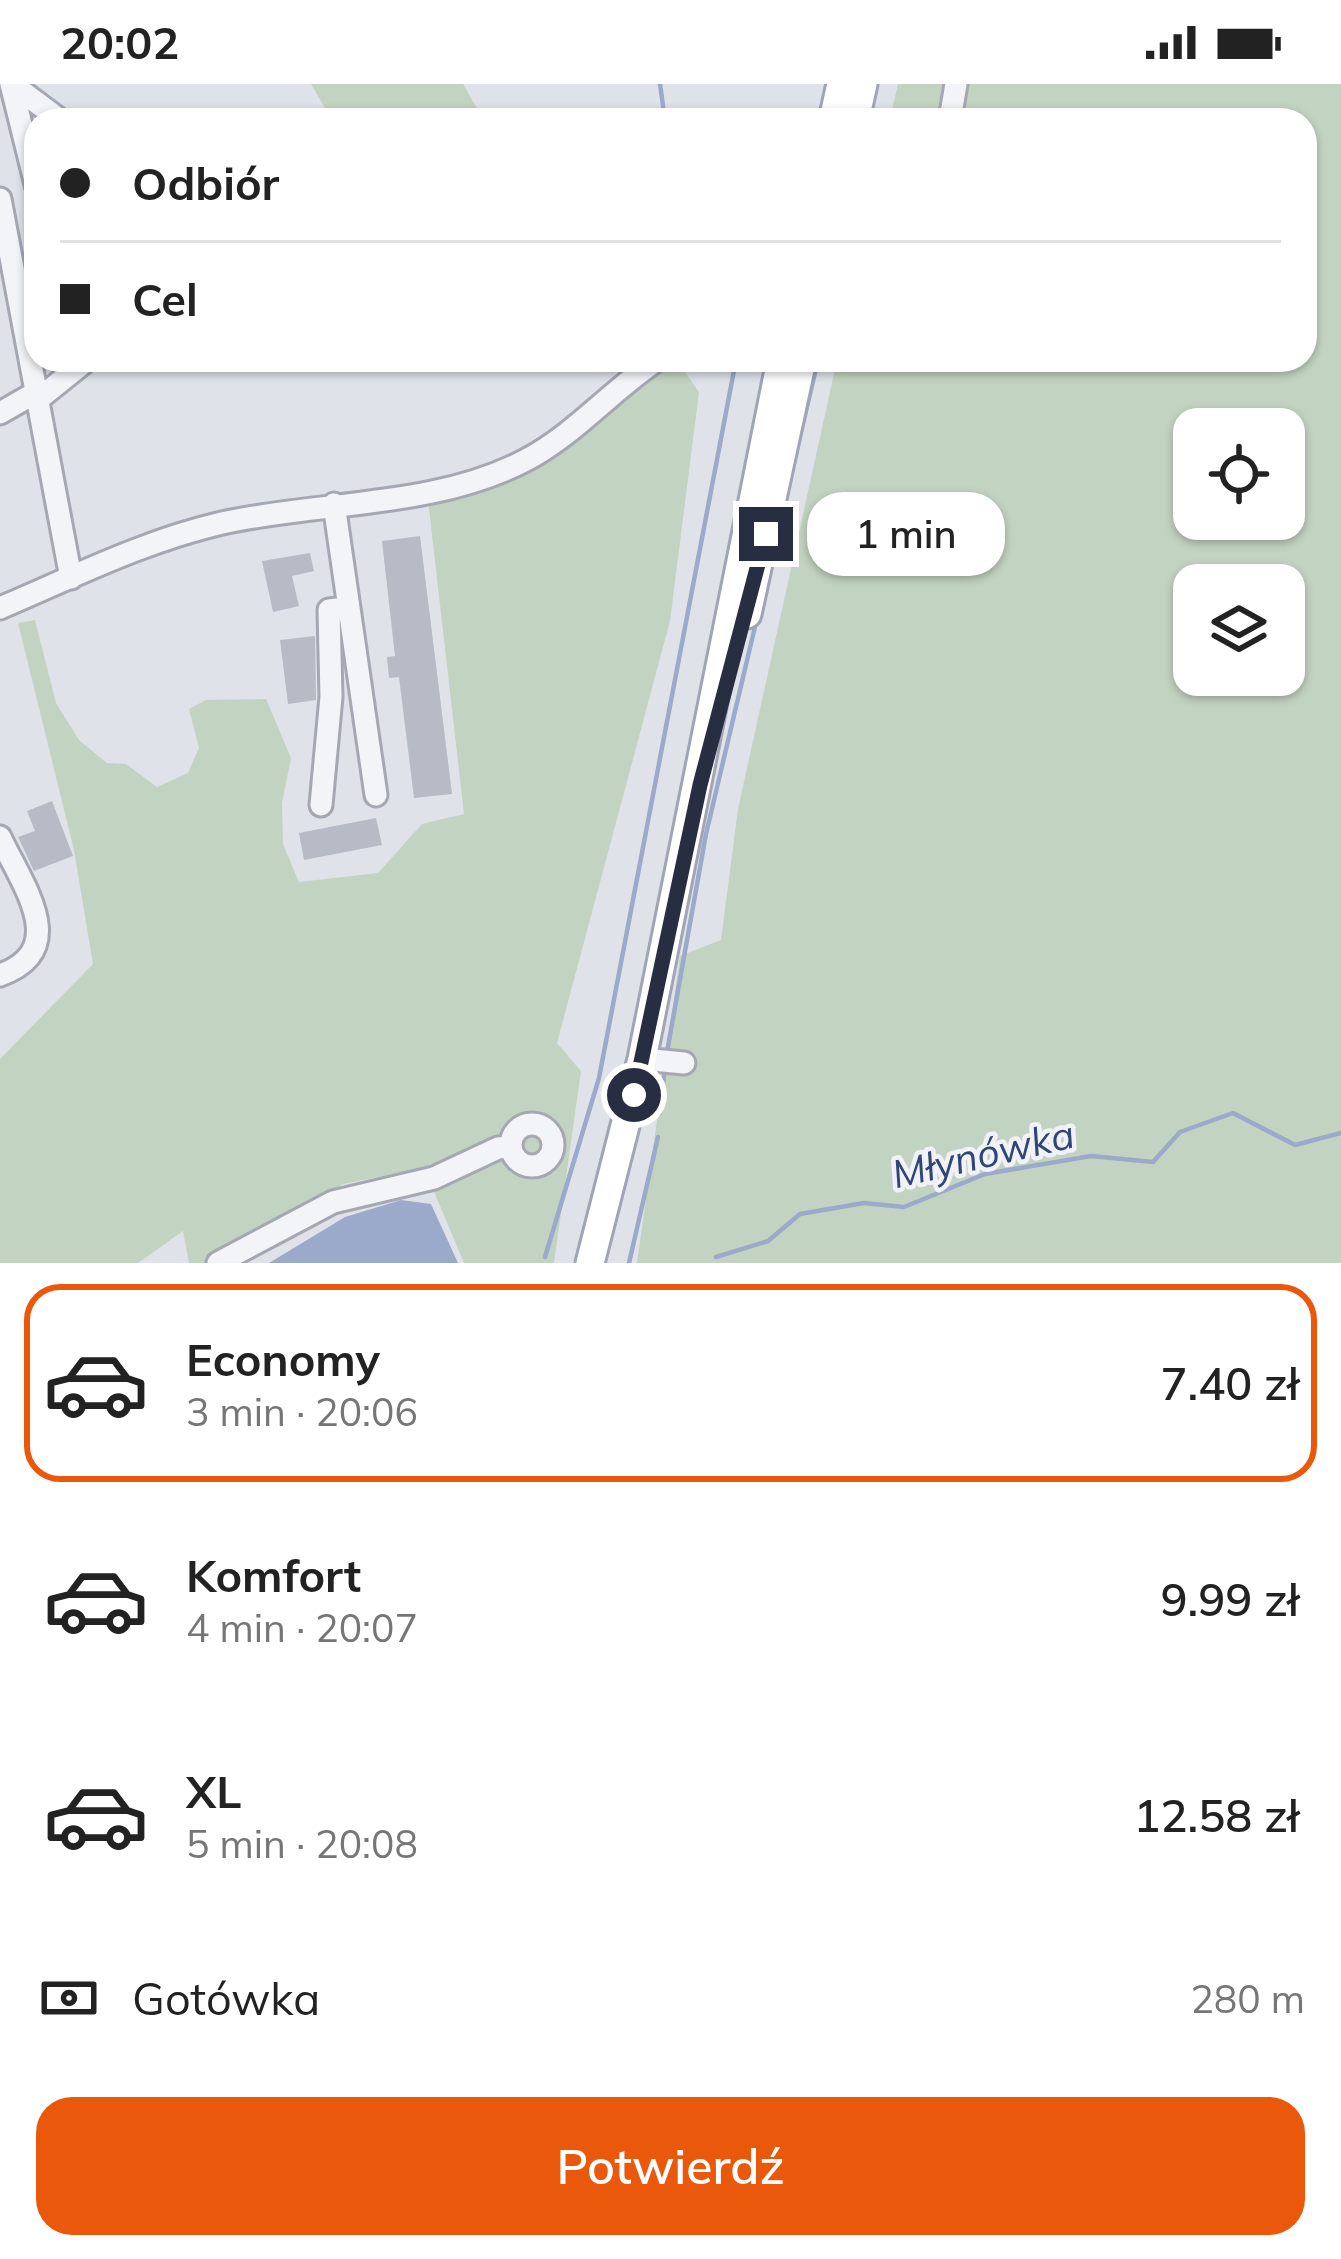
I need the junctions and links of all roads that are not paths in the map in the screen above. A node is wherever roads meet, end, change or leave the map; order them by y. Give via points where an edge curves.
1 (12, 84) edge
2 (37, 108) edge
3 (24, 134) edge
4 (0, 199) edge
5 (16, 260) edge
6 (24, 318) edge
7 (32, 372) edge
8 (71, 372) edge
9 (641, 372) edge
10 (779, 372) edge
11 (799, 372) edge
12 (35, 397) junction
13 (0, 413) edge
14 (334, 504) junction
15 (71, 578) junction
16 (0, 608) edge
17 (347, 608) junction
18 (700, 785) junction
19 (376, 795) dead end
20 (321, 805) dead end
21 (0, 837) edge
22 (0, 975) edge
23 (642, 1059) junction
24 (684, 1063) dead end
25 (626, 1131) junction
26 (511, 1147) dead end
27 (218, 1263) edge
28 (590, 1263) edge
29 (607, 1263) edge

1 - 2 street
1 - 3 street
4 - 5 street
5 - 6 street
7 - 12 street
8 - 12 street
9 - 14 street via 528,459 411,495
10 - 18 main road
11 - 18 main road
12 - 13 street
12 - 15 street
14 - 15 street via 174,536
14 - 17 street
15 - 16 street
17 - 19 street
17 - 20 street via 329,610 332,697
18 - 23 main road
21 - 22 street via 40,938 27,962
23 - 24 street
23 - 25 main road
25 - 28 main road
25 - 29 main road
26 - 27 street via 434,1178 333,1202

